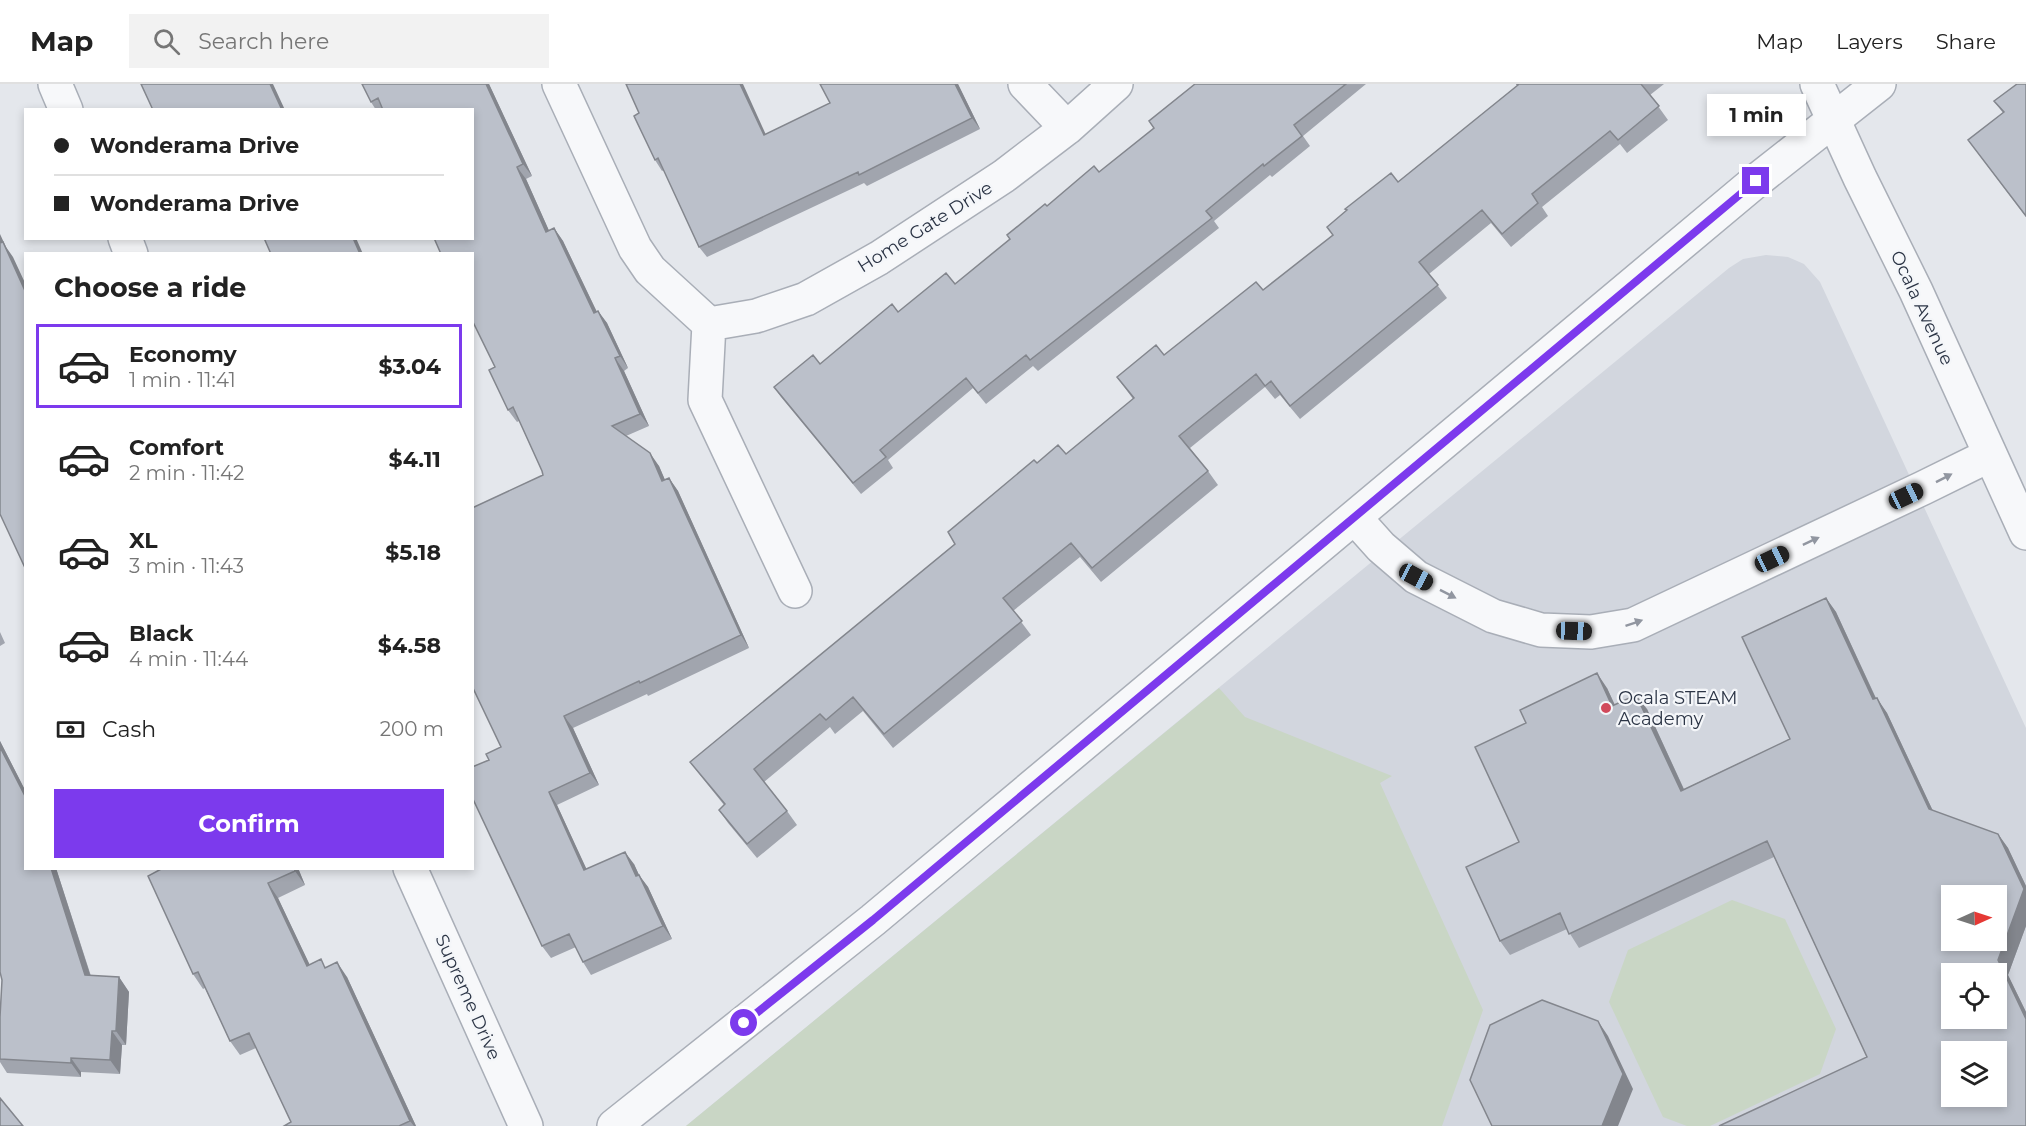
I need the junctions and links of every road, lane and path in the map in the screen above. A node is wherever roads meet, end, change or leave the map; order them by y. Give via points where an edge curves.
1 (55, 84) edge
2 (559, 84) edge
3 (1025, 84) edge
4 (1116, 84) edge
5 (1817, 84) edge
6 (1879, 84) edge
7 (65, 108) edge
8 (1833, 119) junction
9 (1067, 128) junction
10 (709, 324) junction
11 (1990, 455) junction
12 (1354, 518) junction
13 (2026, 533) edge
14 (795, 591) dead end
15 (411, 870) edge
16 (526, 1126) edge
17 (615, 1126) edge

1 - 7 street
2 - 10 street via 635,248 651,270
3 - 9 street
4 - 9 street, Home Gate Drive
5 - 8 street, Ocala Avenue
6 - 8 street
8 - 11 street, Ocala Avenue
8 - 12 street
9 - 10 street, Home Gate Drive via 995,183 879,258 806,299 756,316
10 - 14 street via 705,400
12 -> 11 street via 1416,577 1493,616 1541,630 1591,632 1633,624
11 - 13 street, Ocala Avenue
12 - 17 street via 873,920
15 - 16 street, Supreme Drive

